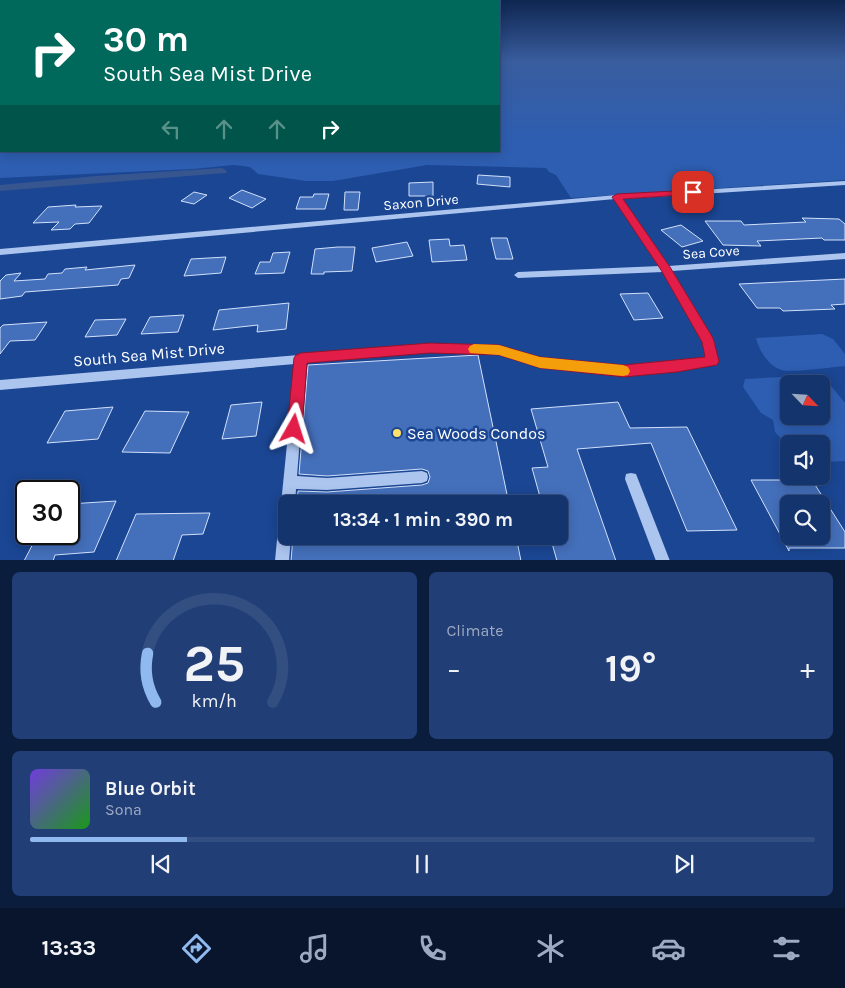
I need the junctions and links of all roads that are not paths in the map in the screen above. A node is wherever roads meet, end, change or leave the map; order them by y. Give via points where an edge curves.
1 (845, 183) edge
2 (617, 197) junction
3 (0, 252) edge
4 (845, 256) edge
5 (666, 269) junction
6 (518, 275) dead end
7 (301, 358) junction
8 (0, 385) edge
9 (422, 477) dead end
10 (631, 479) dead end
11 (290, 482) junction
12 (289, 495) edge
13 (283, 545) edge
14 (282, 560) edge
15 (663, 560) edge

1 - 2 street, Saxon Drive
2 - 3 street, Saxon Drive
2 - 5 street, South Sea Mist Drive
4 - 5 street, Sea Cove
5 - 6 street, Sea Cove
5 - 7 street, South Sea Mist Drive via 709,342 712,361 624,371 540,363 499,350 430,348
7 - 8 street, South Sea Mist Drive
7 - 11 street
9 - 11 street via 327,484
10 - 15 street
11 - 12 street
13 - 14 street

